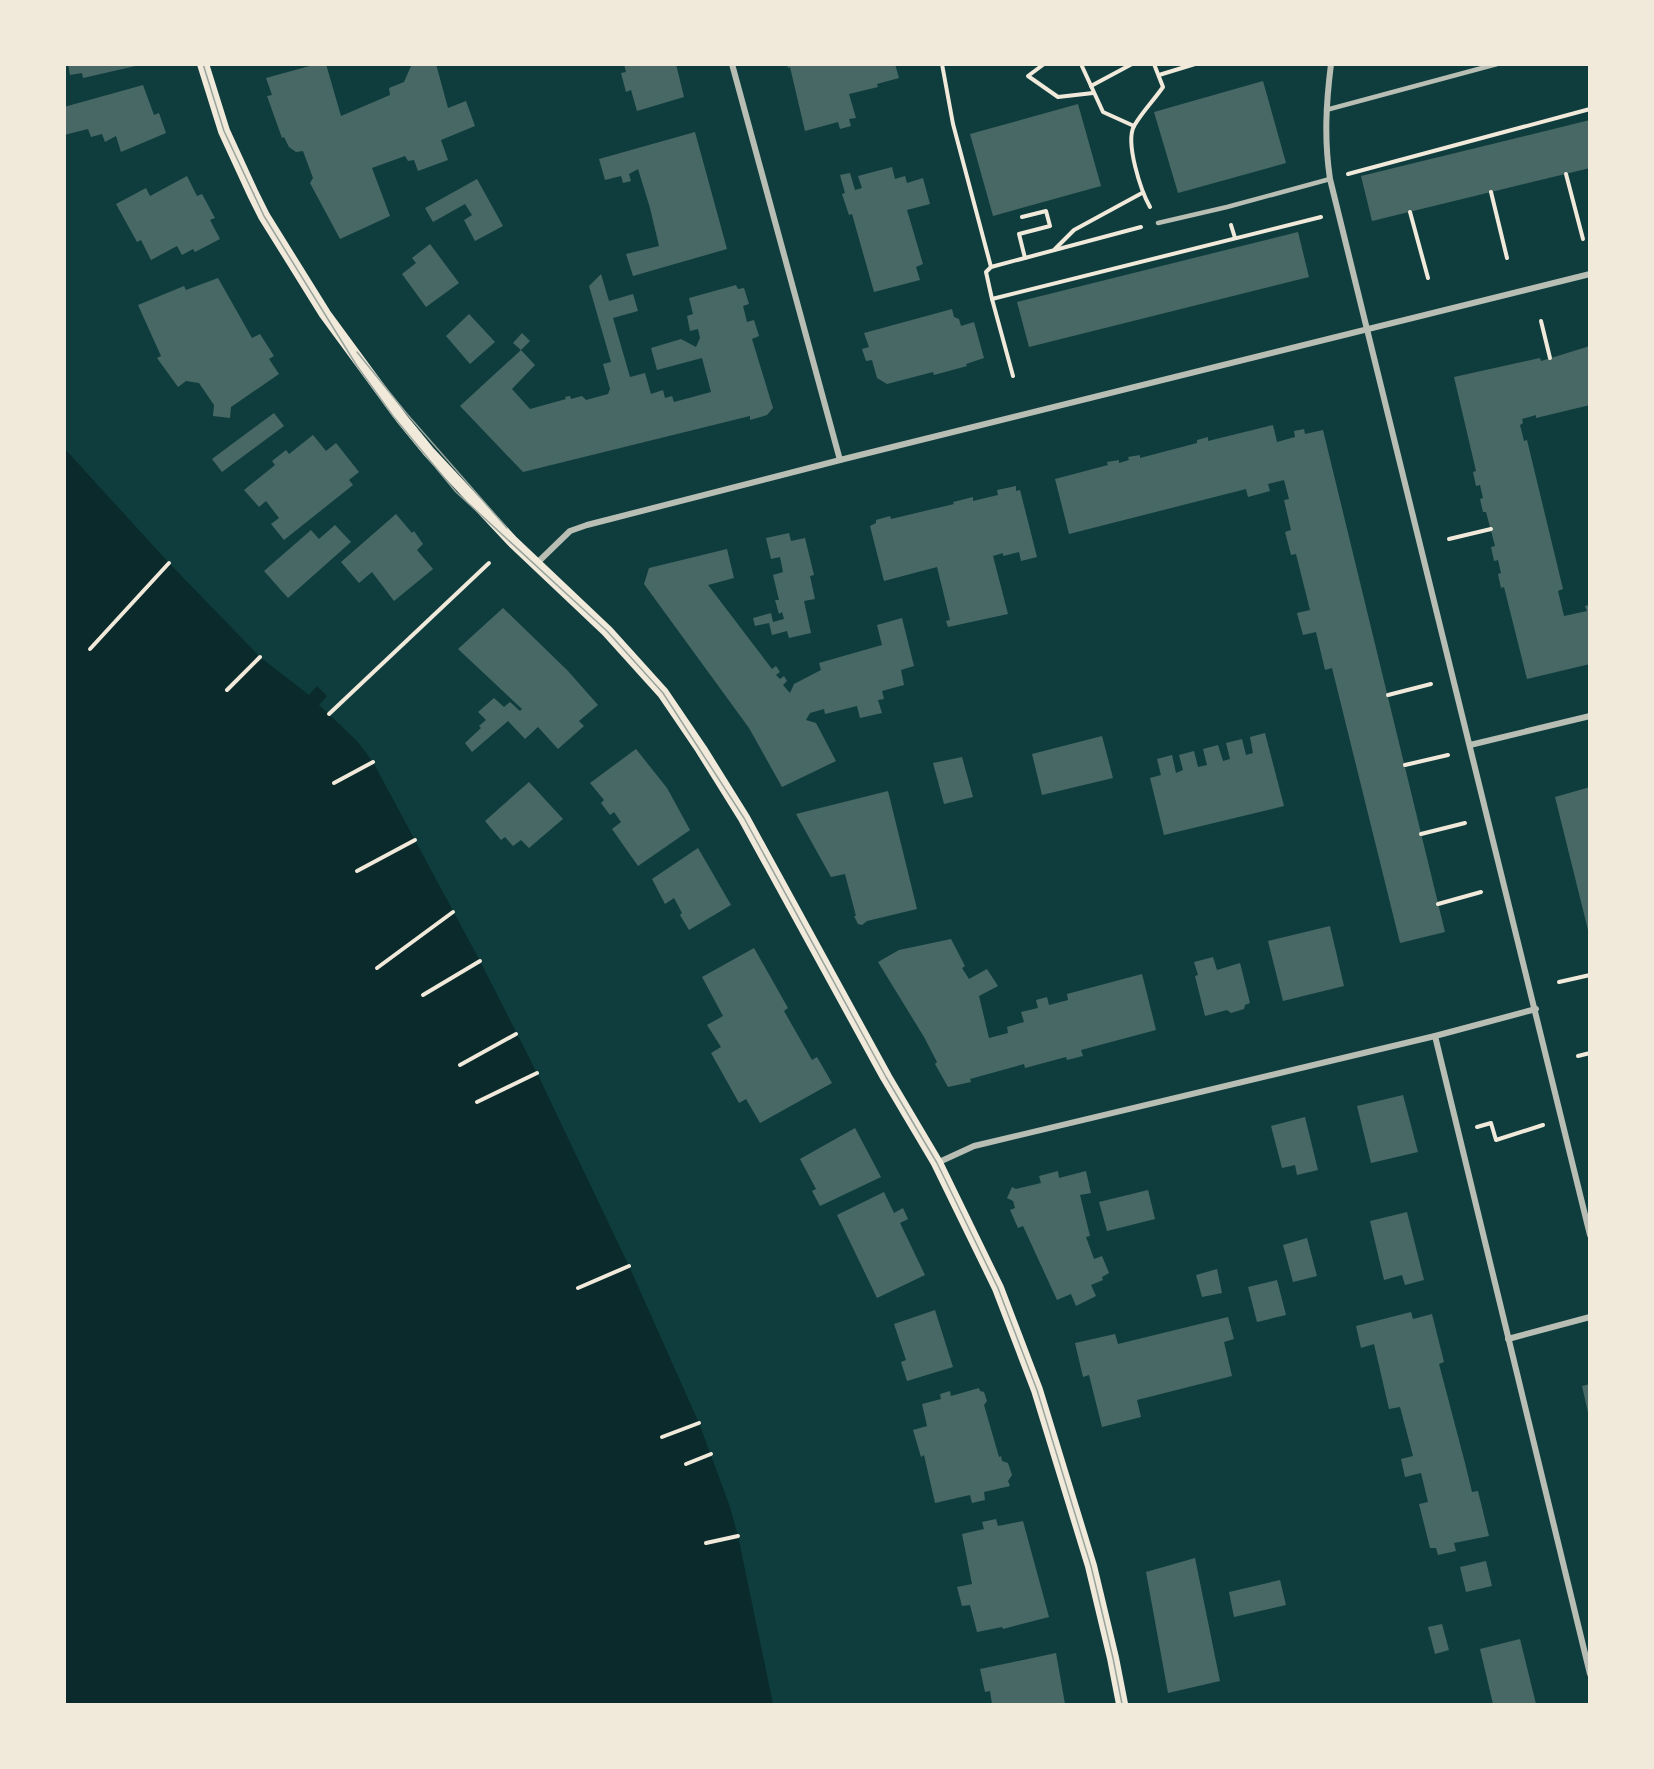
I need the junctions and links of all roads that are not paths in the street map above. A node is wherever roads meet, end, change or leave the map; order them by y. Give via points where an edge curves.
1 (203, 64) edge
2 (732, 64) edge
3 (1331, 64) edge
4 (1497, 64) edge
5 (1326, 110) junction
6 (1330, 179) junction
7 (1158, 222) road end
8 (1590, 274) edge
9 (1367, 329) junction
10 (840, 460) junction
11 (535, 565) junction
12 (1590, 716) edge
13 (1470, 745) junction
14 (1536, 1010) junction
15 (1435, 1036) junction
16 (937, 1163) junction
17 (1587, 1210) edge
18 (1590, 1235) edge
19 (1590, 1317) edge
20 (1508, 1339) junction
21 (1590, 1674) edge
22 (1122, 1704) edge

1 - 11 main road via 224,131 256,201 325,314 423,444
2 - 10 street
3 - 5 street
4 - 5 lane
5 - 6 street via 1325,148
6 - 7 lane
6 - 9 street
8 - 9 street
9 - 10 street
9 - 13 street
10 - 11 street via 587,525 570,531
11 - 16 main road via 607,632 663,693 701,749 744,818
12 - 13 street
13 - 14 street
14 - 15 street
14 - 17 street
15 - 16 street via 974,1146
15 - 20 street
16 - 22 main road via 999,1288 1037,1390 1091,1566
17 - 18 street
19 - 20 street
20 - 21 street

